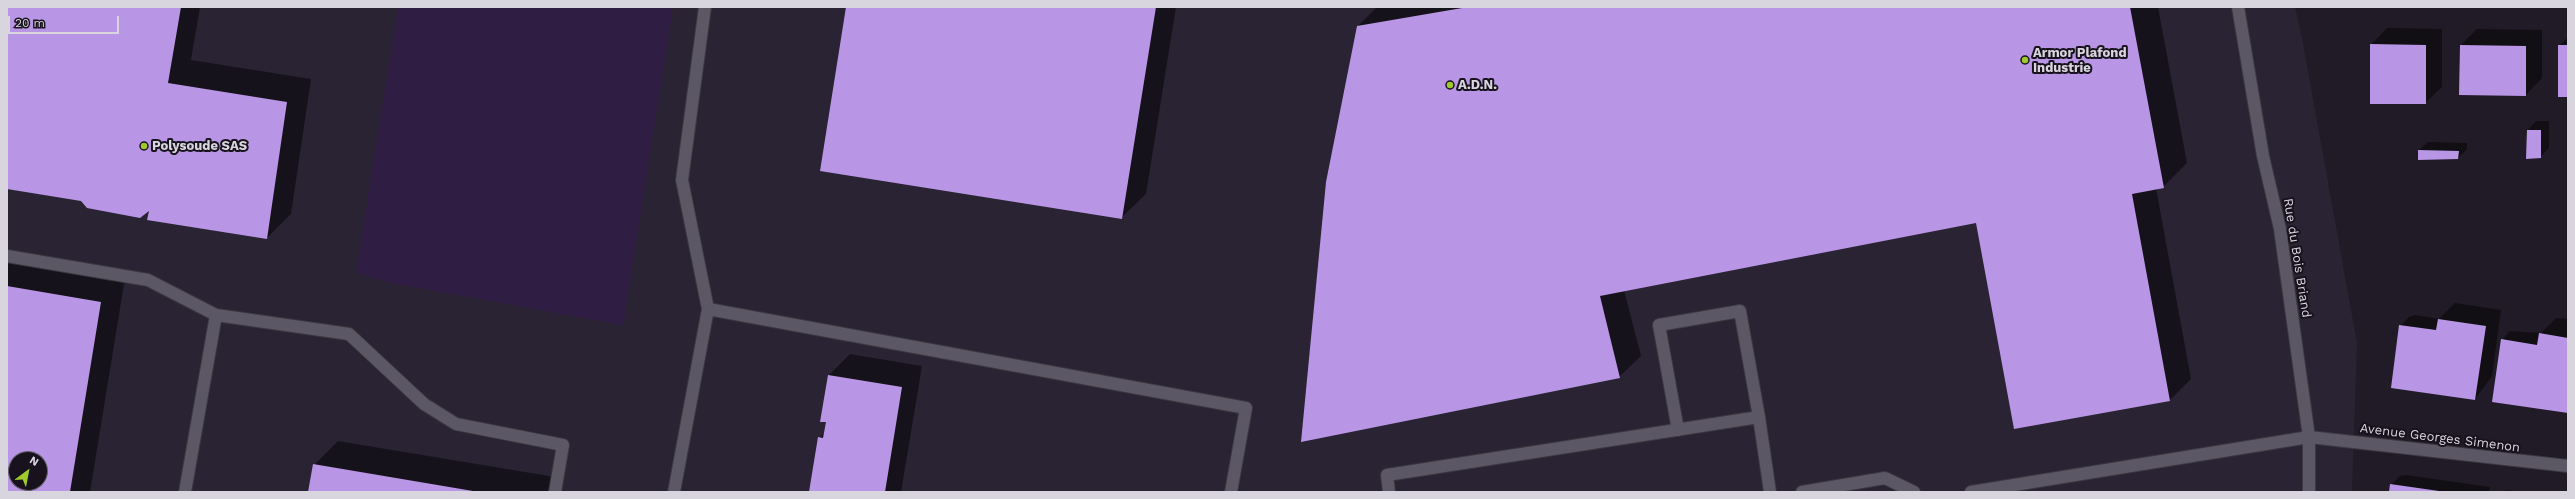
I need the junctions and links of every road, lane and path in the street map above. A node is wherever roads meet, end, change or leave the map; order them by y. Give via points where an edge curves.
1 (705, 7) edge
2 (2238, 7) edge
3 (7, 256) edge
4 (708, 309) junction
5 (216, 315) junction
6 (1759, 417) junction
7 (1678, 430) junction
8 (2309, 437) junction
9 (2568, 466) edge
10 (185, 492) edge
11 (555, 492) edge
12 (674, 492) edge
13 (1231, 492) edge
14 (1389, 492) edge
15 (1770, 492) edge
16 (1802, 492) edge
17 (1914, 492) edge
18 (1971, 492) edge
19 (2309, 492) edge

1 - 4 street via 682,180
2 - 8 street, Rue du Bois Briand via 2263,156 2280,229
3 - 5 street via 148,280
4 - 12 street
4 - 13 street via 1246,408
5 - 10 street
5 - 11 street via 349,334 424,404 456,424 563,445
6 - 7 street
6 - 7 street via 1740,311 1659,325
6 - 15 street
7 - 14 street via 1386,475
8 - 9 street, Avenue Georges Simenon
8 - 18 street, Avenue Georges Simenon
8 - 19 street, Rue du Bois Briand
16 - 17 street via 1885,478

